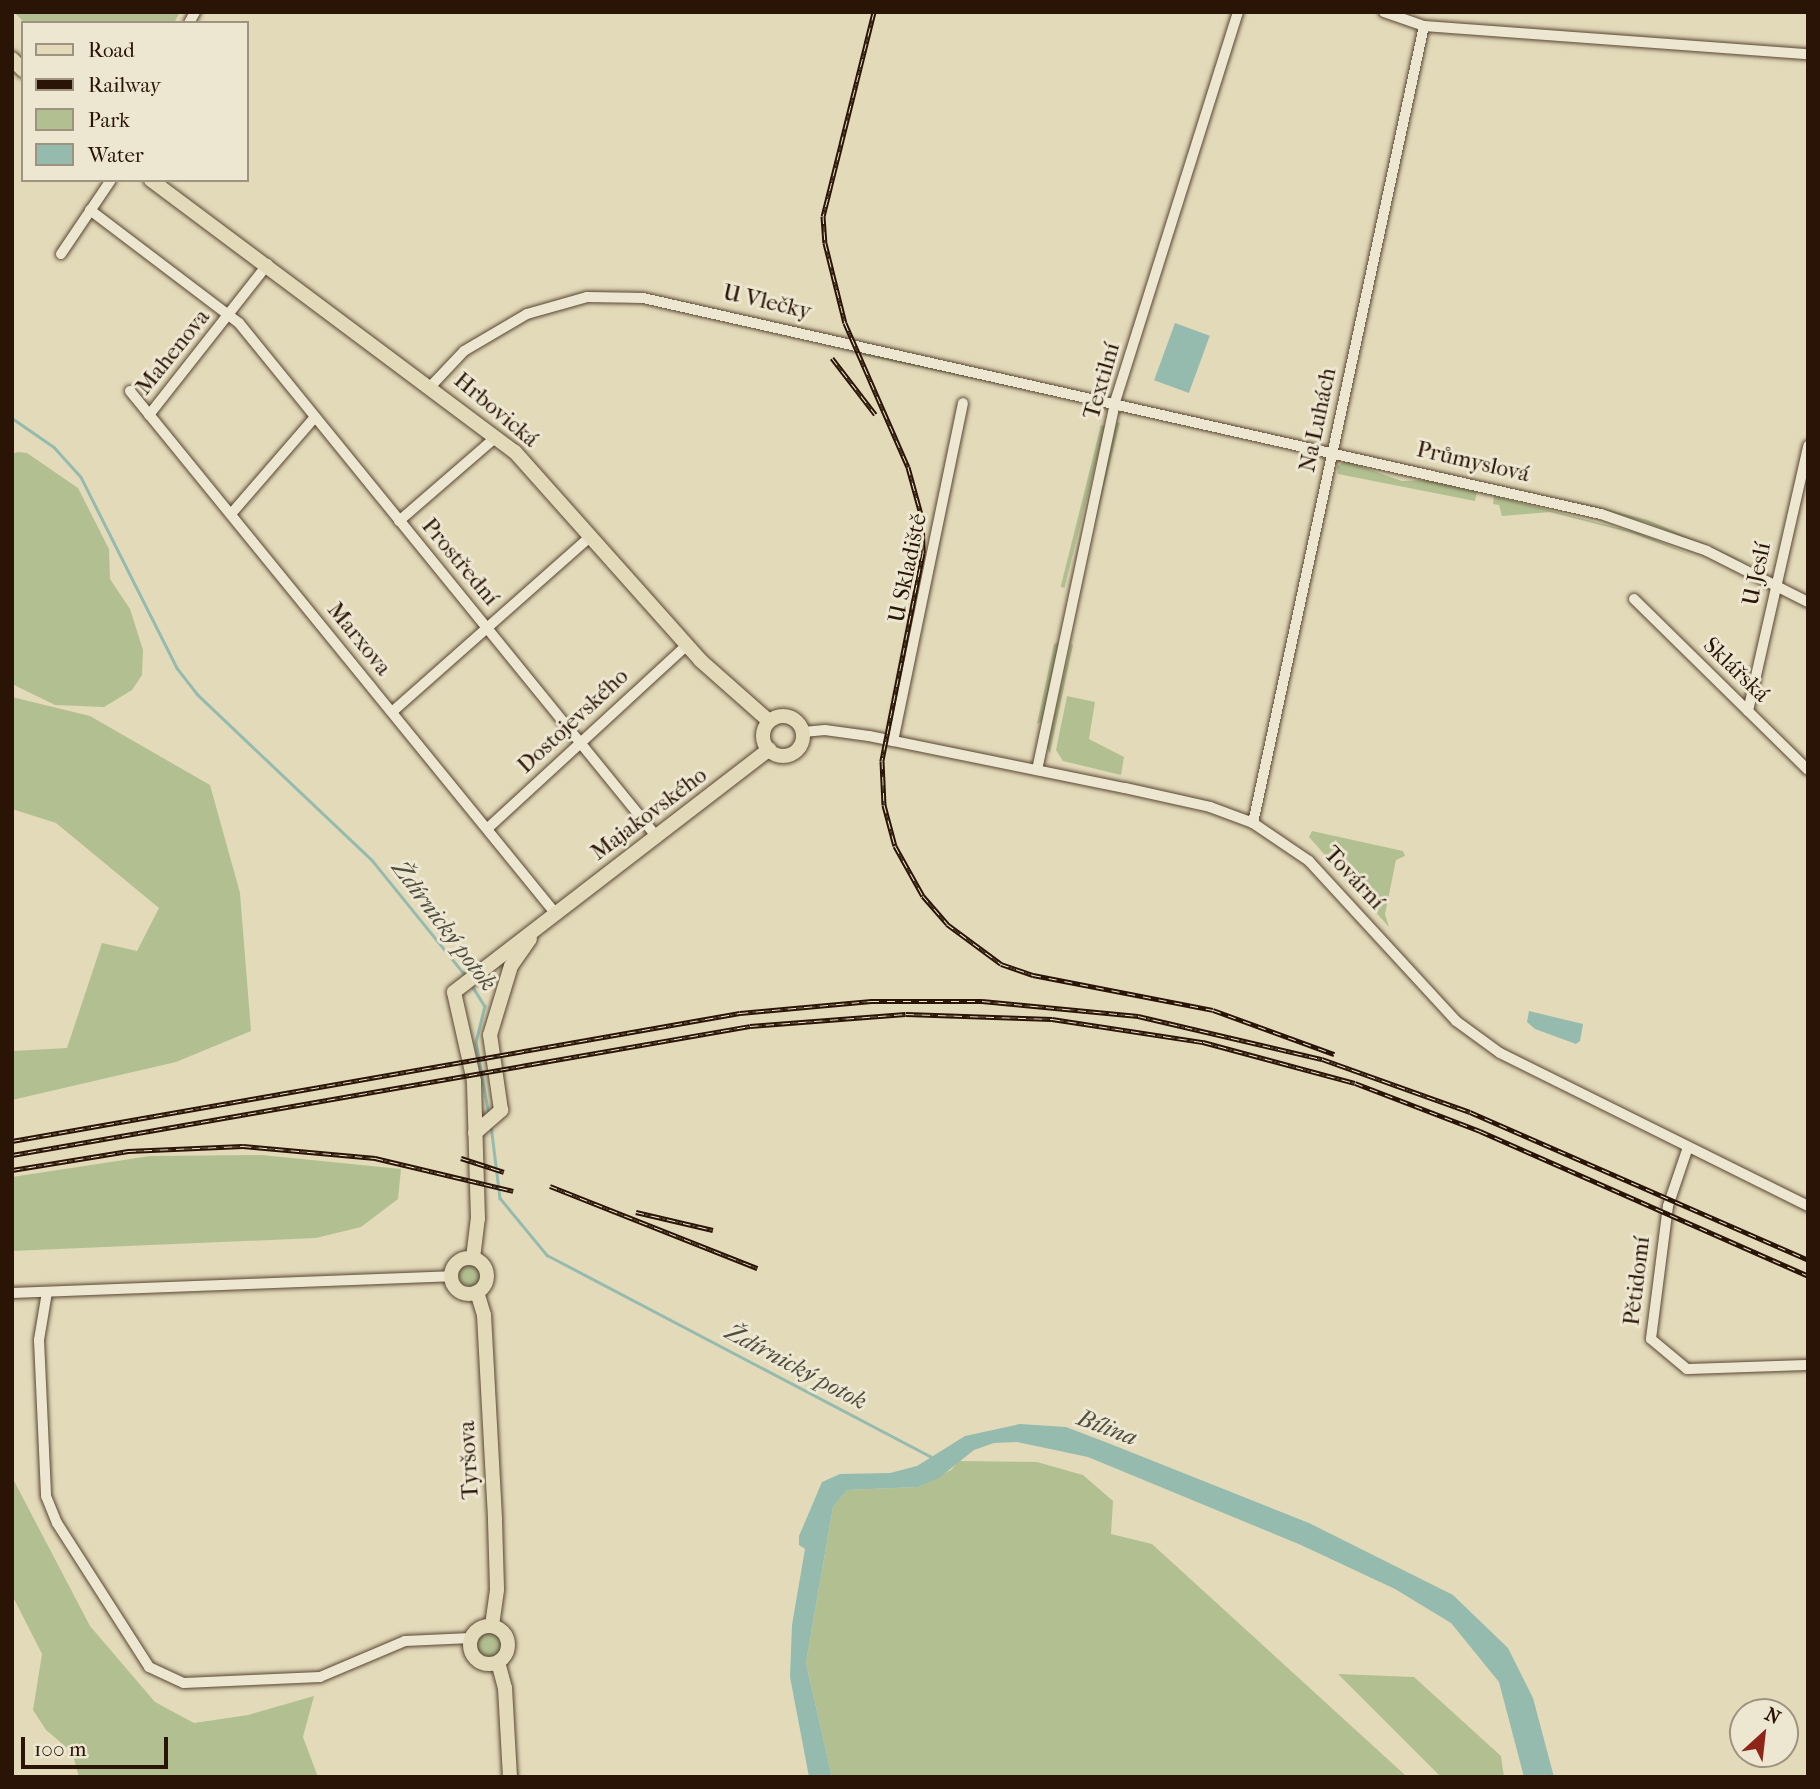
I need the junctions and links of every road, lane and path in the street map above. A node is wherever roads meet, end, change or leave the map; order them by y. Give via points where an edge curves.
1 (1238, 12) edge
2 (1384, 12) edge
3 (1424, 26) junction
4 (1808, 54) edge
5 (110, 182) edge
6 (154, 182) edge
7 (90, 210) junction
8 (61, 254) dead end
9 (268, 264) junction
10 (230, 314) junction
11 (431, 386) junction
12 (130, 391) dead end
13 (1115, 402) junction
14 (964, 403) dead end
15 (149, 415) junction
16 (315, 416) junction
17 (496, 436) junction
18 (1808, 446) edge
19 (1332, 452) junction
20 (231, 514) junction
21 (399, 521) junction
22 (591, 536) junction
23 (1774, 585) junction
24 (1634, 599) dead end
25 (1808, 602) edge
26 (488, 628) junction
27 (687, 645) junction
28 (1748, 711) junction
29 (392, 712) junction
30 (769, 721) junction
31 (803, 732) junction
32 (893, 741) junction
33 (580, 743) junction
34 (769, 749) junction
35 (1808, 769) edge
36 (1037, 770) junction
37 (1253, 823) junction
38 (488, 828) junction
39 (656, 836) junction
40 (556, 914) junction
41 (459, 1028) joint
42 (486, 1124) junction
43 (1688, 1147) junction
44 (1808, 1206) edge
45 (473, 1258) junction
46 (451, 1276) junction
47 (47, 1292) junction
48 (477, 1292) junction
49 (12, 1293) edge
50 (1808, 1365) edge
51 (492, 1626) junction
52 (471, 1638) junction
53 (498, 1662) junction
54 (510, 1777) edge

1 - 13 street, Textilní
2 - 3 street
3 - 4 street
3 - 19 street, Na Luhách
5 - 7 street
6 - 9 main road, Hrbovická
7 - 8 street
7 - 10 street, Prostřední
9 - 10 street, Mahenova
9 - 11 main road, Hrbovická
10 - 15 street, Mahenova
10 - 16 street, Prostřední
11 - 13 street, U Vlečky via 464,351 527,314 587,298 643,298
11 - 17 main road, Hrbovická
12 - 15 street, Marxova
13 - 19 street, Průmyslová
13 - 36 street, Textilní
14 - 32 street, U Skladiště
15 - 20 street, Marxova
16 - 20 street
16 - 21 street, Prostřední
17 - 21 street
17 - 22 main road, Hrbovická
18 - 23 street, U Jeslí
19 - 23 street, Průmyslová via 1612,517 1698,547
19 - 37 street, Na Luhách
20 - 29 street, Marxova
21 - 26 street, Prostřední
22 - 26 street
22 - 27 main road, Hrbovická
23 - 25 street, Průmyslová
23 - 28 street, U Jeslí
24 - 28 street, Sklářská
26 - 29 street
26 - 33 street, Prostřední
27 - 30 main road, Hrbovická
27 - 33 street, Dostojevského
28 - 35 street, Sklářská
29 - 38 street, Marxova
30 - 31 main road via 787,716
30 - 34 main road via 764,737
31 - 32 street, Tovární via 825,730
31 - 34 main road via 799,748 792,754
32 - 36 street, Tovární
33 - 38 street, Dostojevského
33 - 39 street, Prostřední
34 - 39 main road, Majakovského
36 - 37 street, Tovární via 1174,798
37 - 43 street, Tovární via 1309,861 1443,1007 1480,1039 1513,1061
38 - 40 street, Marxova
39 - 40 main road, Majakovského
40 - 41 main road, Majakovského via 460,983 454,992
40 - 42 main road, Majakovského via 518,953 494,1020 489,1047 502,1105
41 - 42 main road, Tyršova
42 - 45 main road, Tyršova
43 - 44 street, Tovární
43 - 50 street, Pětidomí via 1668,1206 1651,1339 1686,1369
45 - 46 main road via 458,1261
45 - 48 main road, Tyršova via 487,1273
46 - 47 street
46 - 48 main road via 460,1292
47 - 49 street
47 - 52 street via 39,1340 46,1496 57,1523 137,1652 159,1674 184,1683 320,1677 405,1642
48 - 51 main road, Tyršova via 484,1315 495,1521 498,1590
51 - 52 main road
51 - 53 main road via 503,1632 508,1644
52 - 53 main road via 475,1658
53 - 54 main road via 505,1688

